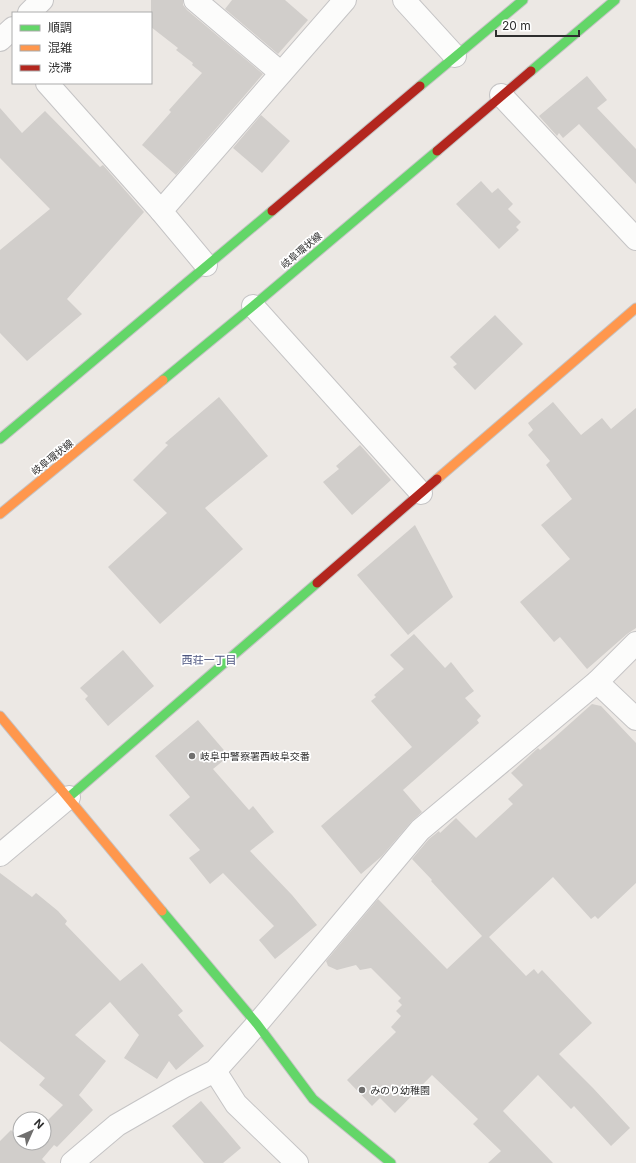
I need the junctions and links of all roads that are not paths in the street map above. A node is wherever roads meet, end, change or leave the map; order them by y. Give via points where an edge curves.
1 (42, 0) edge
2 (195, 0) edge
3 (345, 0) edge
4 (404, 0) edge
5 (523, 0) edge
6 (615, 0) edge
7 (30, 12) edge
8 (456, 56) junction
9 (281, 73) junction
10 (48, 84) edge
11 (501, 95) junction
12 (161, 211) junction
13 (636, 238) edge
14 (206, 265) junction
15 (253, 306) junction
16 (636, 308) edge
17 (0, 439) edge
18 (421, 493) junction
19 (0, 514) edge
20 (636, 643) edge
21 (597, 682) junction
22 (0, 716) edge
23 (636, 719) edge
24 (69, 797) junction
25 (0, 855) edge
26 (257, 1024) junction
27 (215, 1071) junction
28 (72, 1163) edge
29 (297, 1163) edge
30 (391, 1163) edge

1 - 7 street
2 - 9 street
3 - 9 street
4 - 8 street
5 - 8 main road
6 - 11 main road, 岐阜環状線
8 - 14 main road
9 - 12 street
10 - 12 street
11 - 13 street
11 - 15 main road, 岐阜環状線
12 - 14 street
14 - 17 main road
15 - 18 street
15 - 19 main road, 岐阜環状線
16 - 18 main road
18 - 24 main road
20 - 21 street
21 - 23 street
21 - 26 street via 420,830
22 - 24 main road
24 - 25 street
24 - 26 main road
26 - 27 street
26 - 30 main road via 313,1099
27 - 28 street via 117,1125
27 - 29 street via 236,1104

